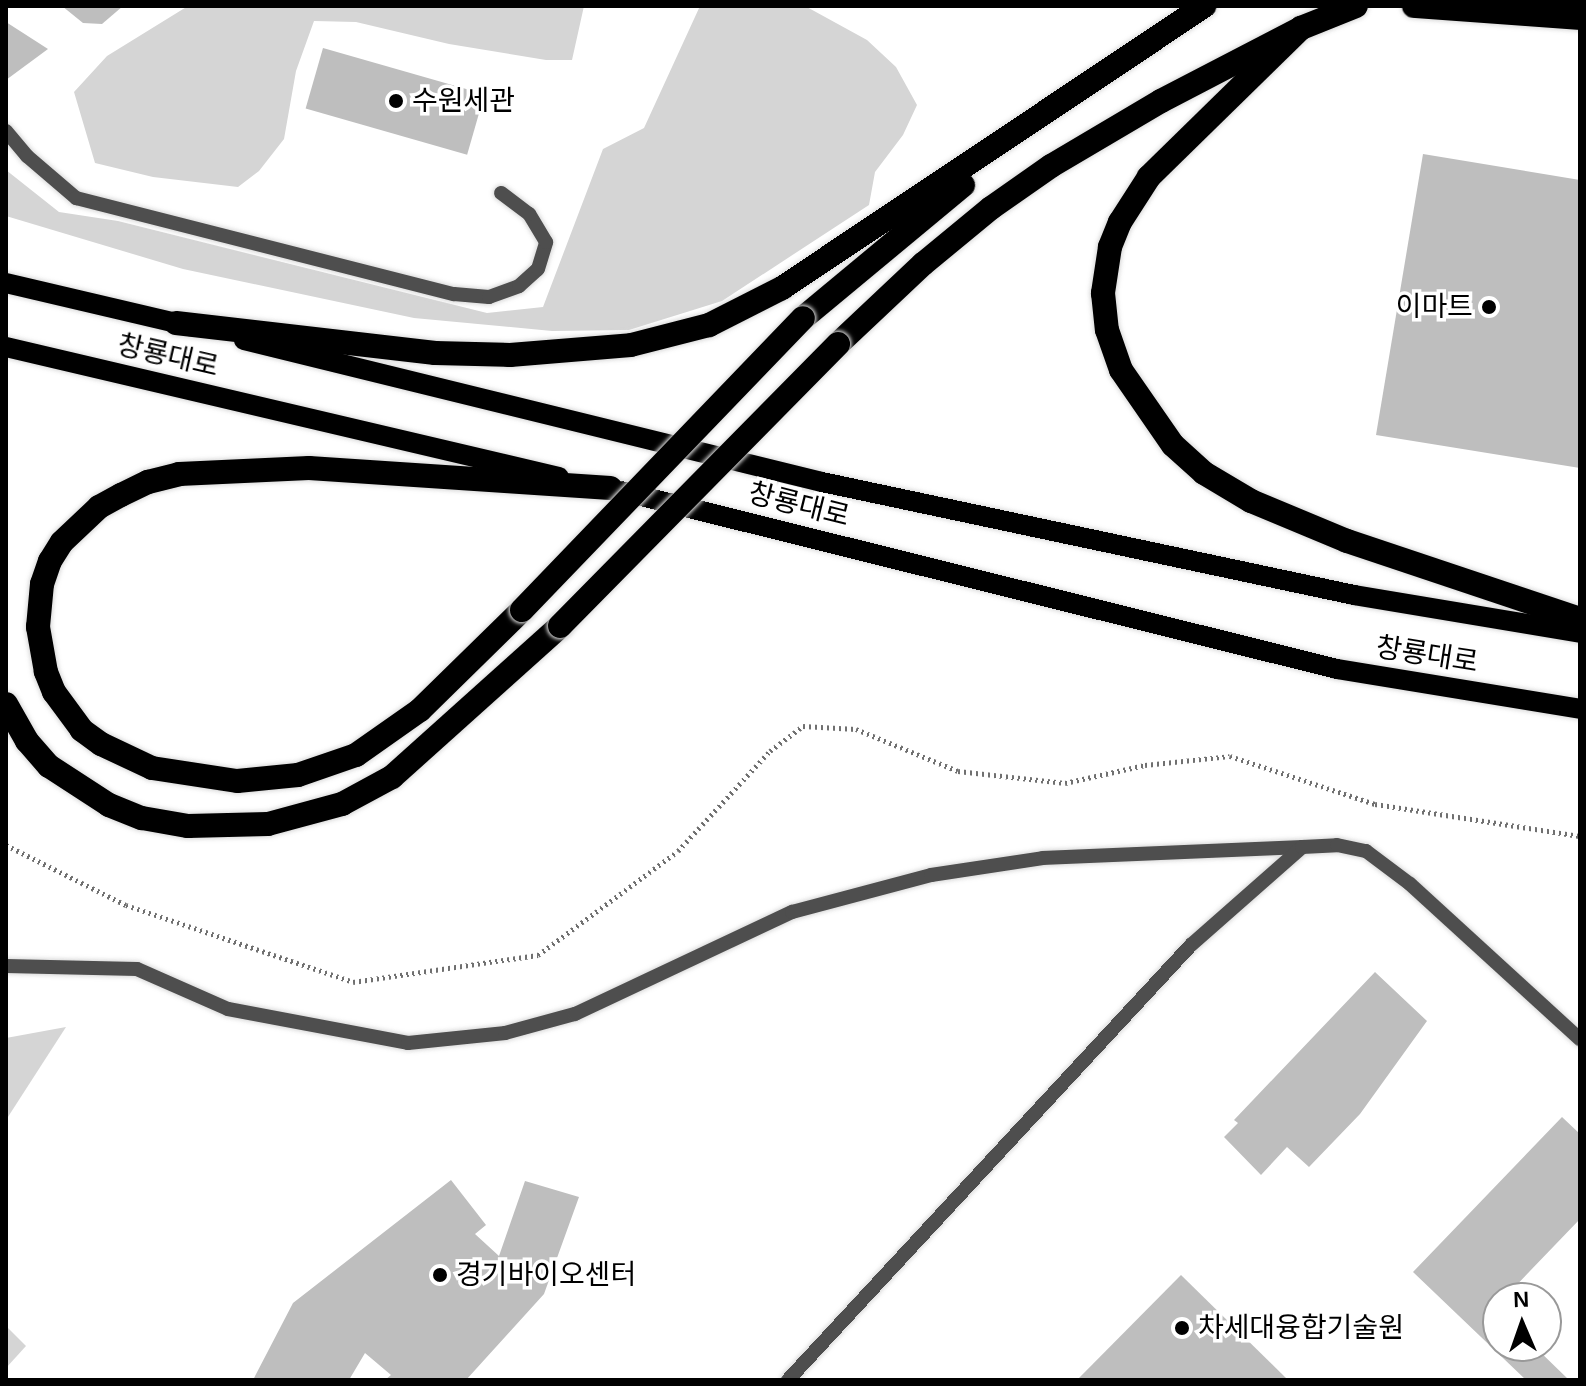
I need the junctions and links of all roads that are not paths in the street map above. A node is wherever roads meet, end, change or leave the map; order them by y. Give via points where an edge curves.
1 (1204, 6) edge
2 (1356, 6) edge
3 (1414, 6) edge
4 (1580, 18) edge
5 (1301, 28) junction
6 (1083, 88) junction
7 (6, 131) edge
8 (501, 193) dead end
9 (6, 283) edge
10 (176, 323) junction
11 (6, 347) edge
12 (610, 488) junction
13 (1580, 619) edge
14 (1580, 633) edge
15 (6, 704) edge
16 (1580, 709) edge
17 (1302, 847) junction
18 (6, 966) edge
19 (1580, 1039) edge
20 (788, 1380) edge

1 - 6 highway
2 - 5 highway
3 - 4 highway
5 - 13 highway via 1149,177 1120,222 1108,259 1103,307 1121,370 1173,445 1204,473 1251,501 1347,541
5 - 15 highway, bridge via 1051,166 934,255 838,344 560,626 421,755 381,785 342,804 268,824 188,826 142,818 63,777 43,760
6 - 10 highway via 782,288 709,325 666,338 576,351 480,354
6 - 12 highway, bridge via 803,318 420,710 356,755 298,775 237,781 152,768 92,737 65,711 43,661 38,627 50,561 99,507 148,482 179,474 309,468
7 - 8 lane via 76,198 454,294 489,297 519,286 538,269 546,242 529,214
9 - 10 main road, 창룡대로
10 - 14 main road, 창룡대로 via 822,482 1354,595
11 - 12 main road, 창룡대로
12 - 16 main road, 창룡대로 via 1337,669
17 - 18 lane via 1043,858 931,875 792,912 575,1014 505,1033 408,1043 228,1009 137,969
17 - 19 lane via 1337,845 1366,851 1410,884
17 - 20 lane via 1191,945

